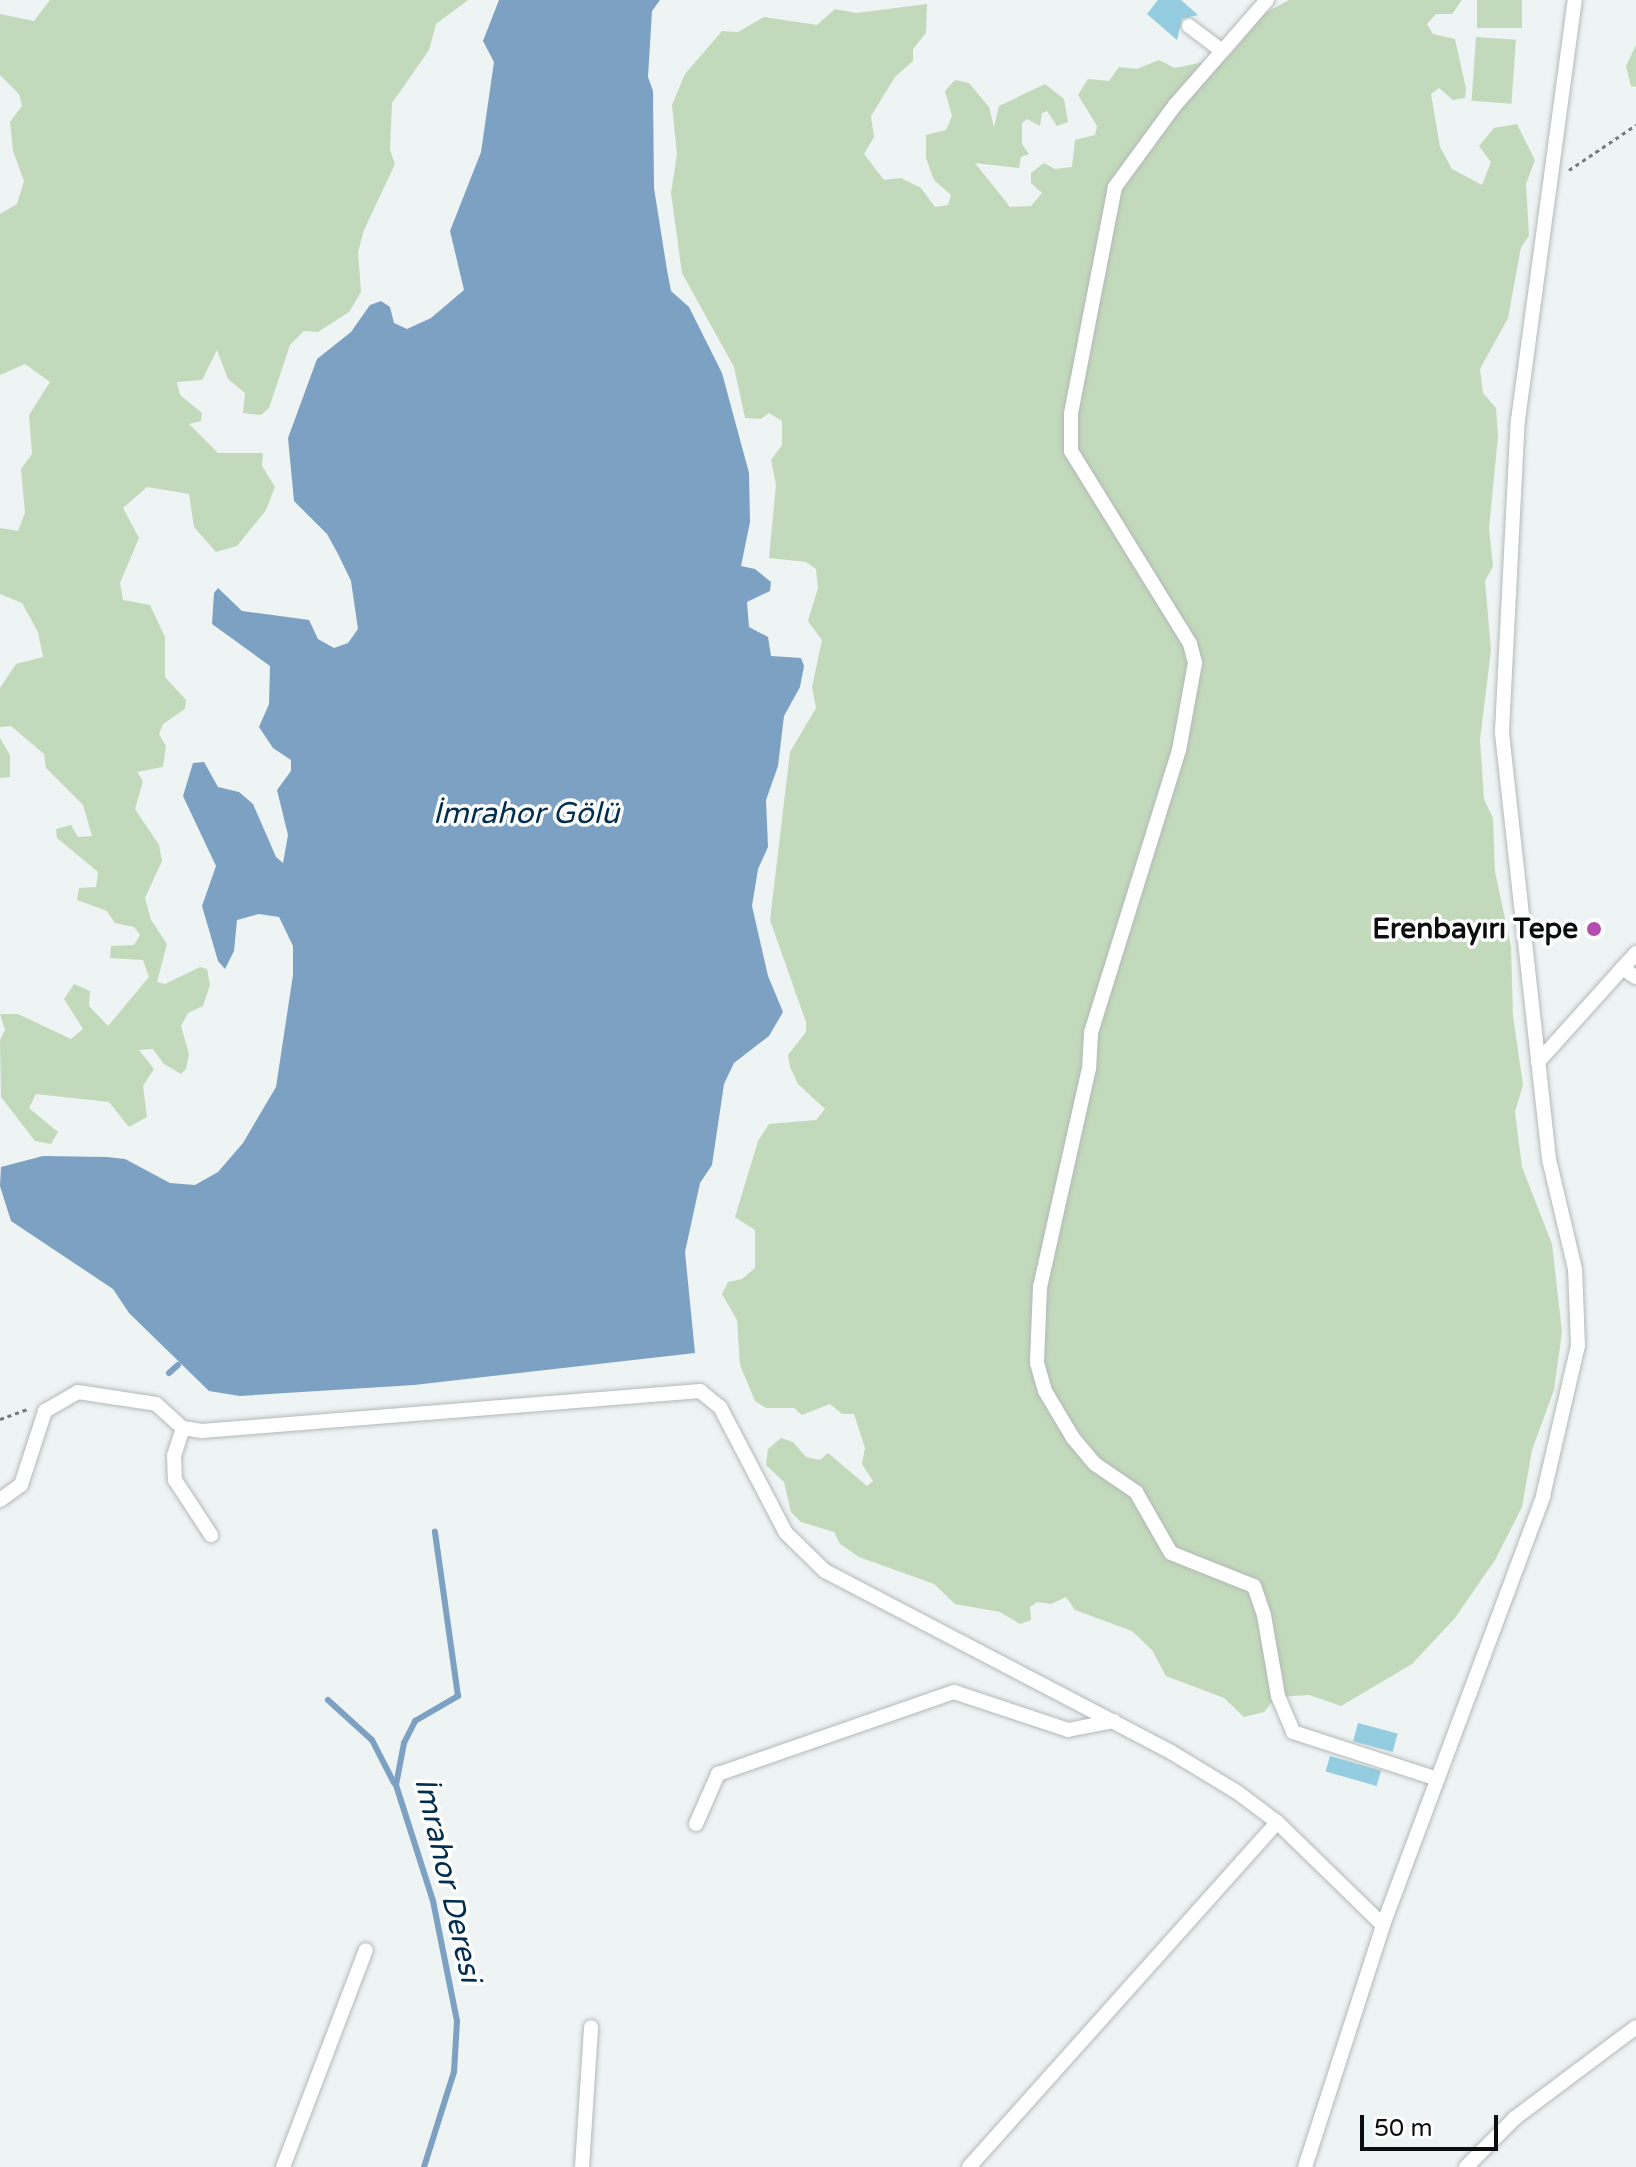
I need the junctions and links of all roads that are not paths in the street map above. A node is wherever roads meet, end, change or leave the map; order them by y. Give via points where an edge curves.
1 (1267, 0) edge
2 (1575, 0) edge
3 (1189, 26) dead end
4 (1221, 50) junction
5 (1636, 953) edge
6 (1622, 968) junction
7 (1636, 977) edge
8 (1538, 1062) junction
9 (183, 1428) junction
10 (0, 1500) edge
11 (211, 1535) dead end
12 (1114, 1721) junction
13 (1438, 1779) junction
14 (1277, 1822) junction
15 (696, 1824) dead end
16 (1383, 1925) junction
17 (366, 1950) dead end
18 (591, 2027) dead end
19 (1636, 2027) edge
20 (283, 2167) edge
21 (582, 2167) edge
22 (969, 2167) edge
23 (1305, 2167) edge
24 (1466, 2167) edge

1 - 4 street
2 - 8 street via 1518,420 1502,731
3 - 4 street
4 - 13 street via 1115,187 1071,414 1071,451 1190,644 1195,663 1179,750 1091,1033 1089,1068 1040,1287 1037,1363 1045,1391 1073,1438 1095,1464 1136,1492 1171,1553 1254,1586 1278,1696 1293,1732
5 - 6 street
6 - 7 street
6 - 8 street
8 - 13 street via 1549,1159 1575,1269 1578,1346 1553,1468
9 - 10 street via 156,1404 114,1394 78,1392 58,1399 45,1411 21,1485
9 - 11 street via 174,1455 175,1480
9 - 12 street via 224,1430 700,1391 720,1407 786,1533 825,1571
12 - 14 street
12 - 15 street via 1068,1730 954,1692 718,1774
13 - 16 street
14 - 16 street
14 - 22 street
16 - 23 street
17 - 20 street
18 - 21 street
19 - 24 street via 1515,2118

